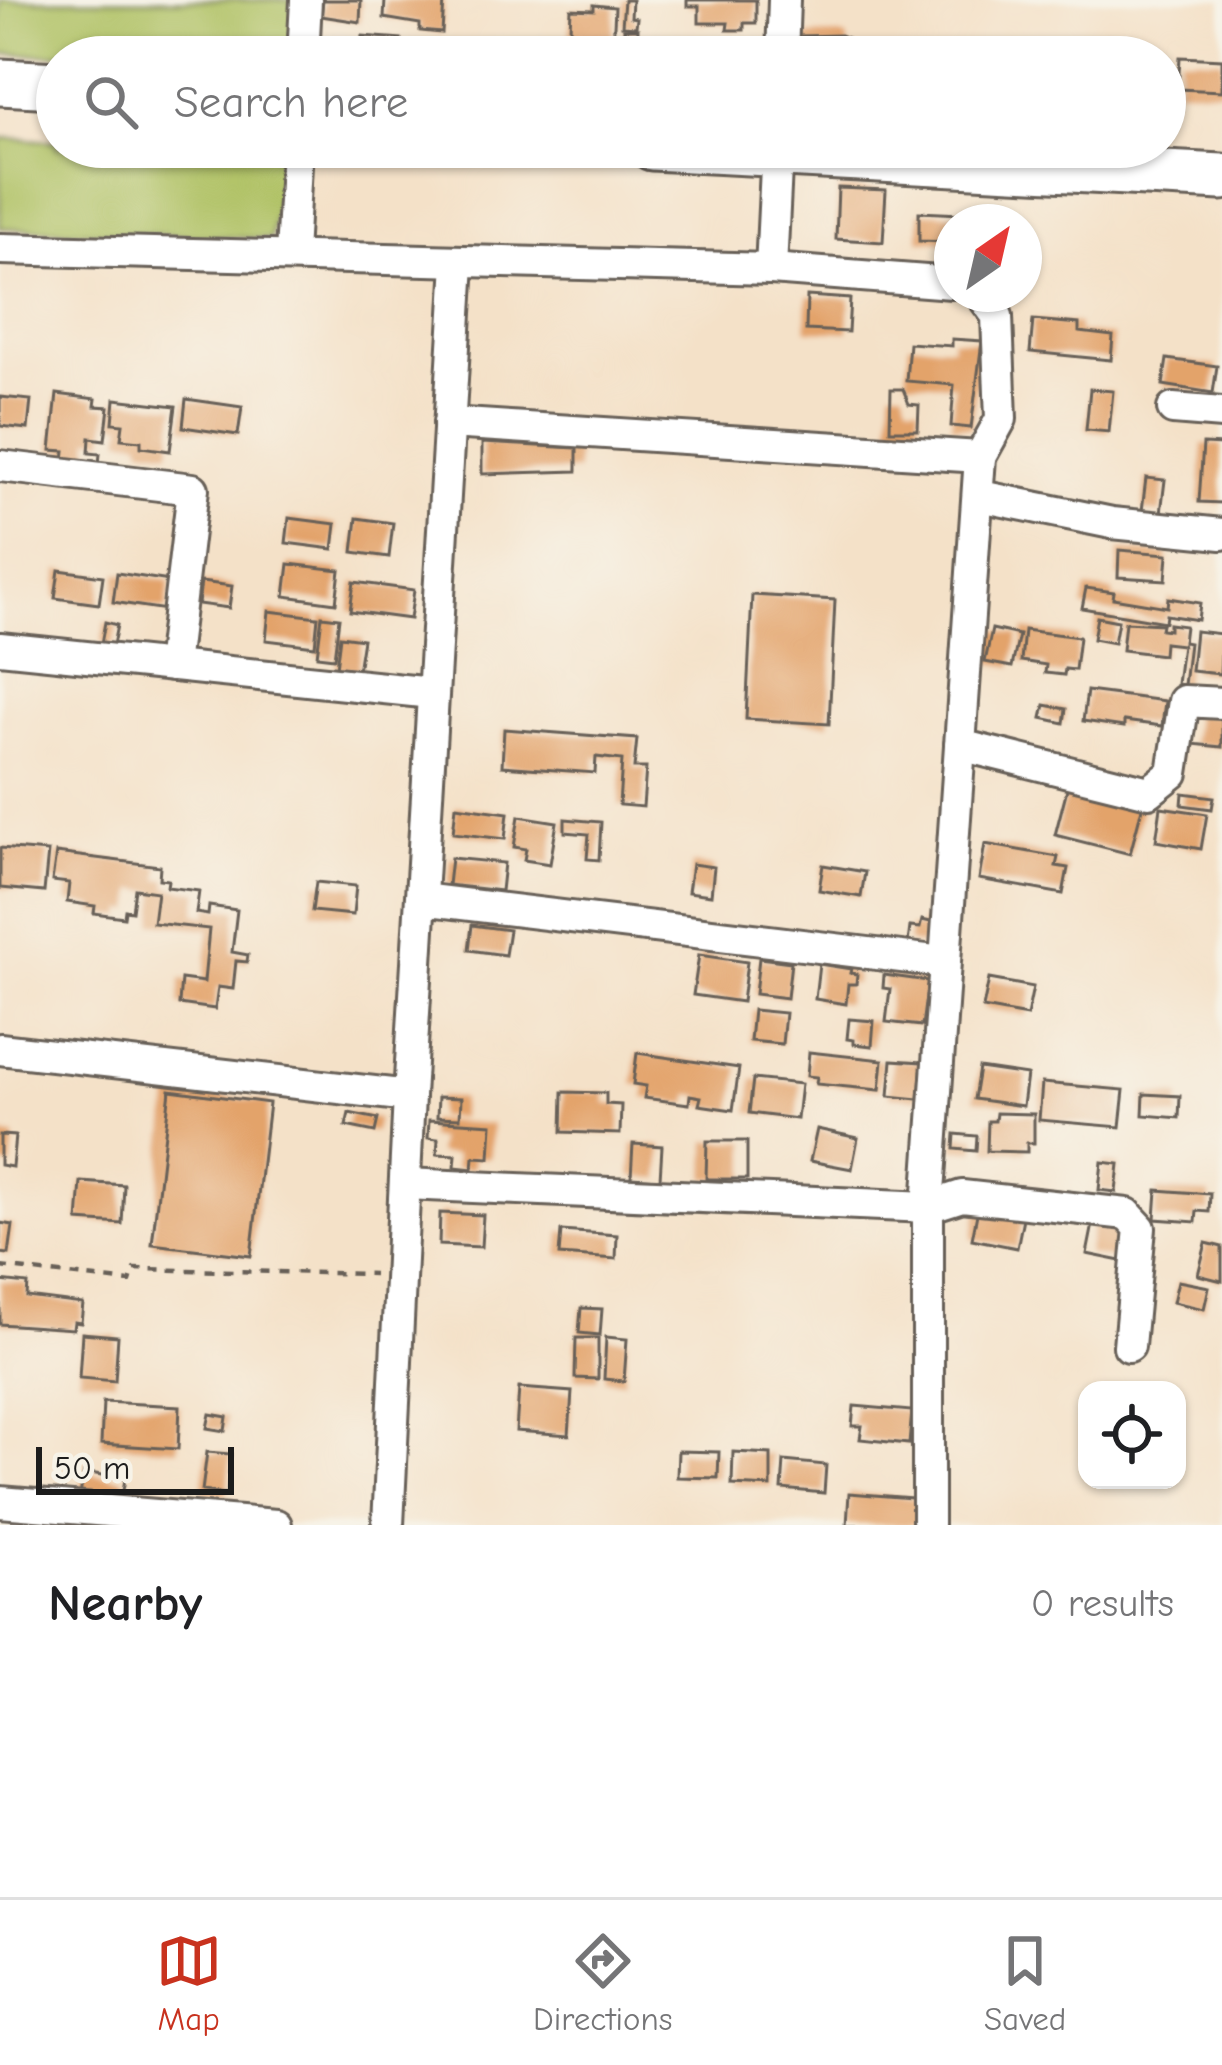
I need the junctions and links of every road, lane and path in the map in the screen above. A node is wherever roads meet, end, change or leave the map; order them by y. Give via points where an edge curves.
1 (306, 0) edge
2 (784, 0) edge
3 (304, 36) edge
4 (783, 36) edge
5 (0, 82) edge
6 (36, 84) edge
7 (0, 112) edge
8 (36, 114) edge
9 (1186, 145) edge
10 (1222, 147) edge
11 (296, 168) edge
12 (776, 168) edge
13 (1085, 168) edge
14 (1222, 176) edge
15 (0, 249) edge
16 (291, 254) junction
17 (459, 263) junction
18 (771, 269) junction
19 (934, 282) edge
20 (994, 312) edge
21 (1172, 409) dead end
22 (1222, 413) edge
23 (449, 423) junction
24 (980, 457) junction
25 (0, 466) edge
26 (980, 496) junction
27 (1222, 534) edge
28 (0, 648) edge
29 (172, 666) junction
30 (432, 693) junction
31 (1222, 703) edge
32 (960, 745) junction
33 (421, 899) junction
34 (943, 962) junction
35 (0, 1049) edge
36 (409, 1096) junction
37 (405, 1184) junction
38 (928, 1207) junction
39 (0, 1267) edge
40 (400, 1274) junction
41 (1130, 1346) dead end
42 (0, 1502) edge
43 (276, 1525) edge
44 (388, 1525) edge
45 (928, 1525) edge

1 - 3 street
2 - 4 street
5 - 6 main road
7 - 8 main road
9 - 10 main road
11 - 16 street
12 - 18 street
13 - 14 main road
15 - 16 street
16 - 17 street
17 - 18 street
17 - 23 street
18 - 19 street
20 - 24 street via 1001,418
21 - 22 street
23 - 24 street
23 - 30 street
24 - 26 street
25 - 29 street via 193,489
26 - 27 street via 1112,523
26 - 32 street
28 - 29 street
29 - 30 street
30 - 33 street
31 - 32 street via 1184,701 1173,772 1149,792
32 - 34 street
33 - 34 street
33 - 36 street
34 - 38 street
35 - 36 street
36 - 37 street
37 - 38 street
37 - 40 street
38 - 41 street via 962,1196 1127,1214 1140,1228
38 - 45 street
39 - 40 path via 130,1282 134,1269
40 - 44 street
42 - 43 street

